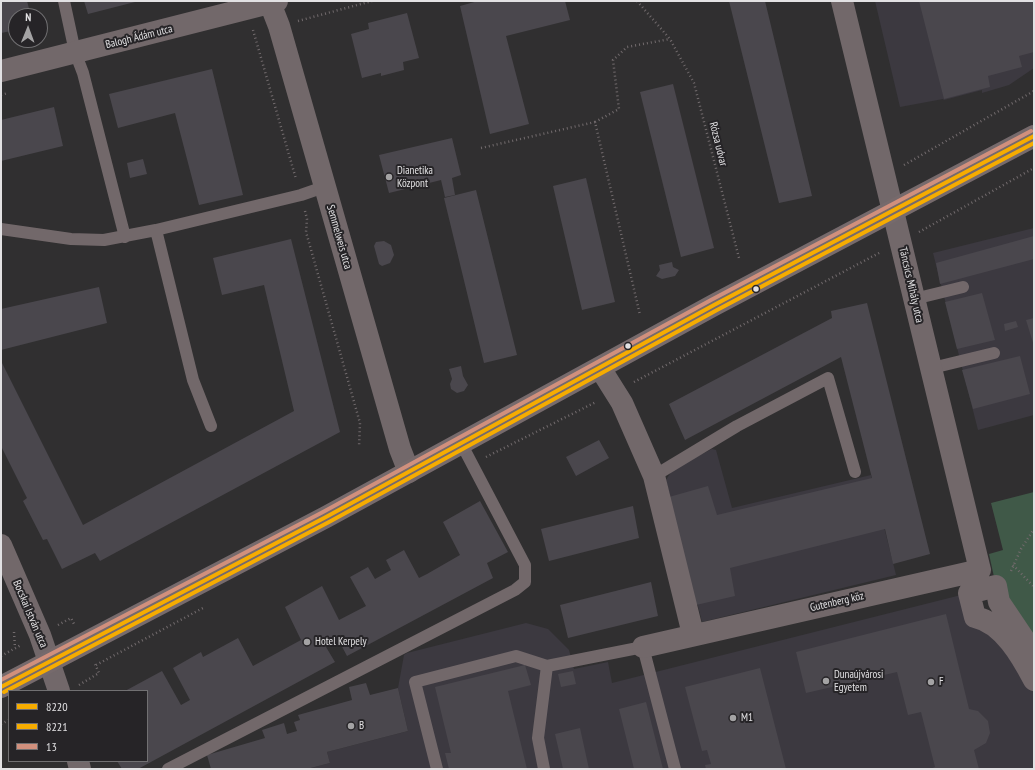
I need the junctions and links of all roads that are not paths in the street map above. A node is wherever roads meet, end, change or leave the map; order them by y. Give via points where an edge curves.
1 (64, 1) edge
2 (842, 1) edge
3 (274, 2) edge
4 (75, 52) junction
5 (1, 71) edge
6 (1034, 136) edge
7 (324, 186) junction
8 (893, 209) junction
9 (1, 229) edge
10 (156, 230) junction
11 (126, 237) junction
12 (963, 287) dead end
13 (914, 299) junction
14 (994, 353) dead end
15 (600, 368) junction
16 (932, 368) junction
17 (211, 426) dead end
18 (461, 443) junction
19 (408, 472) junction
20 (855, 472) dead end
21 (654, 476) junction
22 (1, 545) edge
23 (980, 570) joint
24 (693, 634) junction
25 (643, 646) junction
26 (1034, 654) edge
27 (50, 661) junction
28 (547, 666) junction
29 (1034, 680) edge
30 (1, 687) edge
31 (66, 689) edge
32 (168, 769) edge
33 (436, 769) edge
34 (544, 769) edge
35 (675, 769) edge

1 - 4 lane
2 - 8 street, Táncsics Mihály utca
3 - 4 street, Balogh Ádám utca
3 - 7 street, Semmelweis utca
4 - 5 street, Balogh Ádám utca
4 - 11 lane via 83,73
6 - 8 street
7 - 10 lane via 301,195
7 - 19 street, Semmelweis utca
8 - 13 street, Táncsics Mihály utca
8 - 15 street
9 - 11 lane via 71,239 104,240
10 - 11 lane
10 - 17 lane via 193,380
12 - 13 lane
13 - 16 street, Táncsics Mihály utca
14 - 16 lane
15 - 18 street
15 - 21 street via 616,391
16 - 23 street, Táncsics Mihály utca
18 - 19 street
18 - 32 lane via 525,565 525,582 515,590
19 - 27 street
20 - 21 lane via 828,378 737,426
21 - 24 street
22 - 27 street, Bocskai István utca
23 - 24 street, Gutenberg köz
24 - 25 street, Gutenberg köz
25 - 28 lane, Gutenberg köz
25 - 35 lane
26 - 29 street via 999,602 996,586 969,593 975,617 982,618 1007,640
27 - 30 street
27 - 31 street, Bocskai István utca
28 - 33 lane via 516,656 415,682
28 - 34 lane via 538,738

